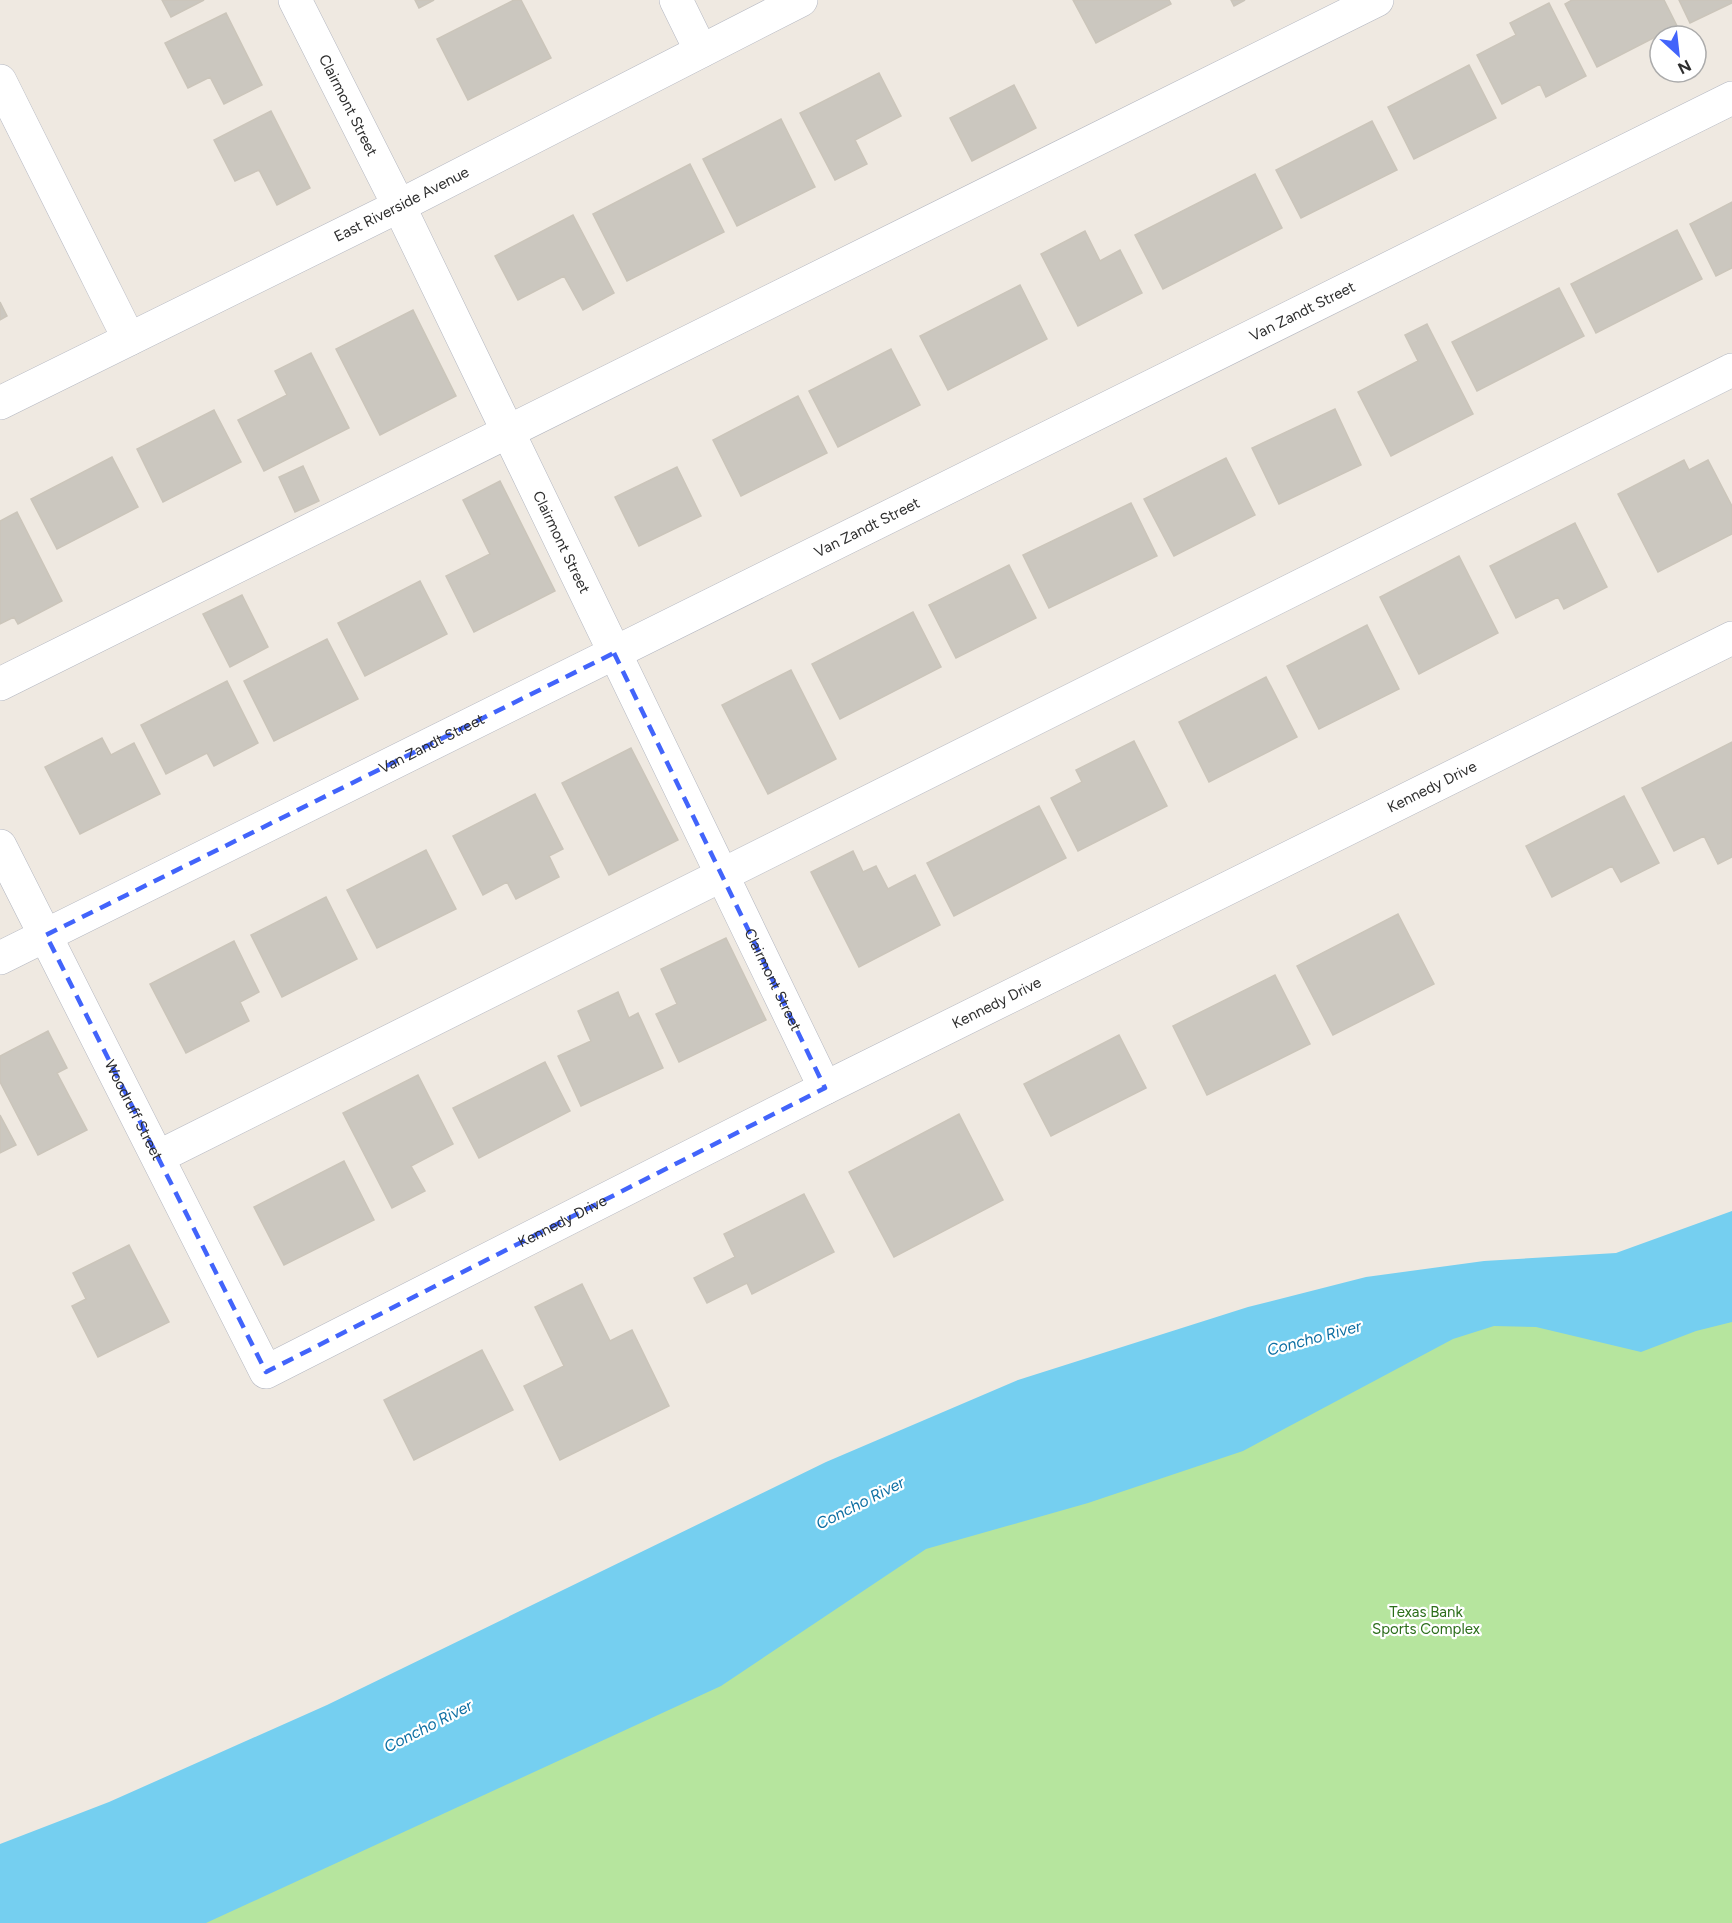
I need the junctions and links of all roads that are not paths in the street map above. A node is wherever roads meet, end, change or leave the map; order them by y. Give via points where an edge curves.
1 (295, 0) edge
2 (676, 0) edge
3 (801, 0) edge
4 (1377, 0) edge
5 (701, 51) junction
6 (0, 81) edge
7 (1732, 98) edge
8 (399, 206) junction
9 (129, 339) junction
10 (1732, 370) edge
11 (0, 403) edge
12 (508, 433) junction
13 (1732, 638) edge
14 (614, 653) junction
15 (0, 684) edge
16 (0, 846) edge
17 (722, 875) junction
18 (46, 935) junction
19 (0, 958) edge
20 (825, 1088) junction
21 (158, 1157) junction
22 (266, 1372) joint

1 - 8 street, Clairmont Street
2 - 5 street
3 - 5 street, East Riverside Avenue
4 - 12 street
5 - 8 street, East Riverside Avenue
6 - 9 street
7 - 14 street, Van Zandt Street
8 - 9 street, East Riverside Avenue
8 - 12 street, Clairmont Street
9 - 11 street, East Riverside Avenue
10 - 17 street
12 - 14 street, Clairmont Street
12 - 15 street
13 - 20 street, Kennedy Drive
14 - 17 street, Clairmont Street
14 - 18 street, Van Zandt Street
16 - 18 street, Woodruff Street
17 - 20 street, Clairmont Street
17 - 21 street
18 - 19 street, Van Zandt Street
18 - 21 street, Woodruff Street
20 - 22 street, Kennedy Drive
21 - 22 street, Woodruff Street

